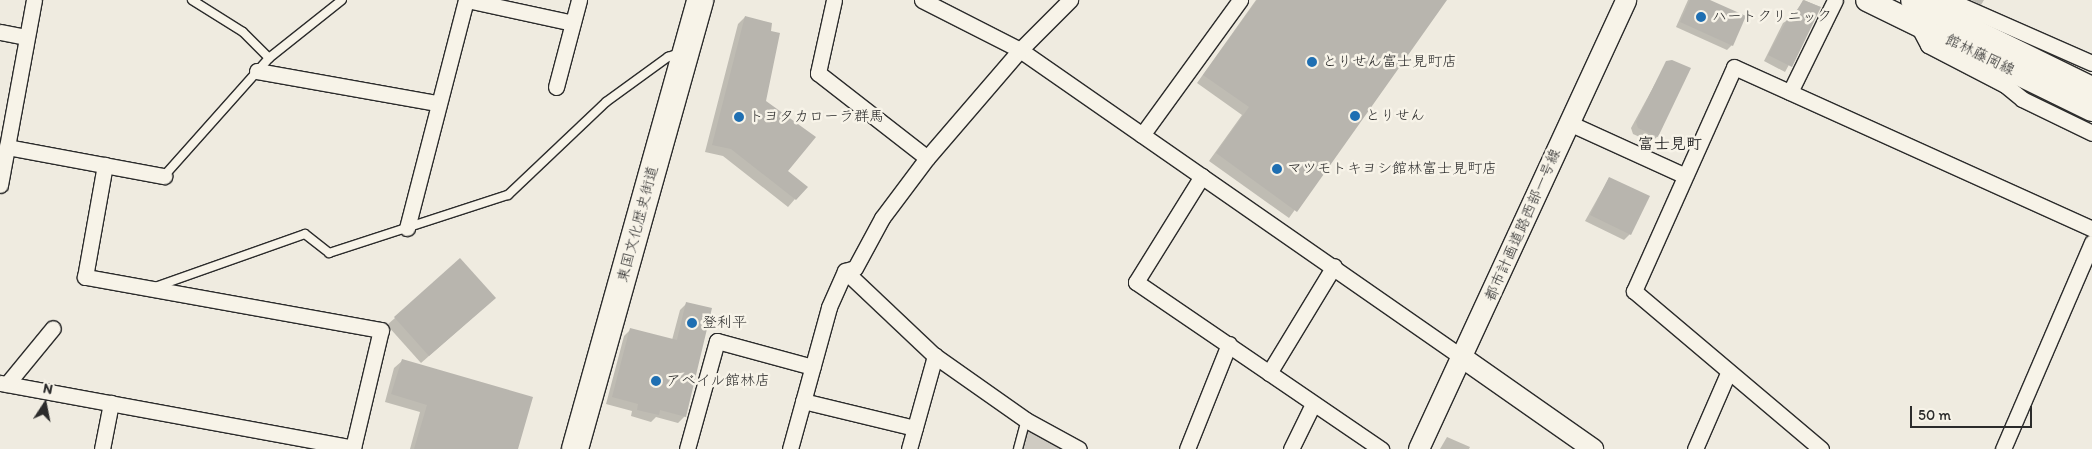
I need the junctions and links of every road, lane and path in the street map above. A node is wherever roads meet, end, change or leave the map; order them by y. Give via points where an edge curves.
1 (34, 0) edge
2 (192, 0) edge
3 (342, 0) edge
4 (466, 0) edge
5 (579, 0) edge
6 (700, 0) edge
7 (834, 0) edge
8 (922, 0) edge
9 (1070, 0) edge
10 (1240, 0) edge
11 (1626, 0) edge
12 (1835, 0) edge
13 (1867, 0) edge
14 (1917, 10) edge
15 (573, 23) junction
16 (0, 32) edge
17 (26, 37) junction
18 (686, 50) junction
19 (1020, 50) junction
20 (269, 58) junction
21 (2092, 63) edge
22 (257, 71) junction
23 (556, 87) dead end
24 (2092, 88) edge
25 (1790, 92) junction
26 (437, 103) junction
27 (2092, 110) edge
28 (1569, 123) junction
29 (2092, 133) edge
30 (1142, 135) junction
31 (7, 147) junction
32 (927, 158) junction
33 (105, 165) junction
34 (1683, 175) junction
35 (164, 176) joint
36 (1202, 176) junction
37 (0, 184) edge
38 (407, 228) junction
39 (2092, 228) edge
40 (2092, 242) edge
41 (1334, 266) junction
42 (845, 272) junction
43 (148, 289) junction
44 (53, 328) dead end
45 (1229, 344) junction
46 (935, 356) junction
47 (1463, 358) junction
48 (813, 367) junction
49 (1269, 373) junction
50 (1728, 373) junction
51 (3, 383) edge
52 (803, 401) junction
53 (111, 403) junction
54 (1313, 404) junction
55 (1026, 420) junction
56 (915, 428) junction
57 (102, 449) edge
58 (576, 449) edge
59 (687, 449) edge
60 (790, 449) edge
61 (909, 449) edge
62 (1018, 449) edge
63 (1079, 449) edge
64 (1187, 449) edge
65 (1291, 449) edge
66 (1381, 449) edge
67 (1419, 449) edge
68 (1593, 449) edge
69 (1695, 449) edge
70 (1821, 449) edge
71 (2003, 449) edge

1 - 17 street
2 - 20 lane via 243,32
3 - 20 lane
4 - 15 street
4 - 26 street
5 - 15 street
6 - 18 highway, 東国文化歴史街道
7 - 32 street via 818,73
8 - 19 street
9 - 19 street
10 - 30 street
11 - 28 street, 都市計画道路西部一号線
12 - 25 street
13 - 14 main road, 館林藤岡線
14 - 21 street via 1943,1 1958,4
14 - 24 main road, 館林藤岡線
14 - 27 main road, 館林藤岡線
14 - 29 street via 1928,45 2005,85 2022,99
15 - 23 street
16 - 17 street
17 - 31 street
18 - 38 lane via 668,57 606,102 508,195
18 - 58 highway, 東国文化歴史街道
19 - 30 street
19 - 32 street
20 - 22 lane
22 - 26 street
22 - 35 lane
25 - 34 street via 1734,67
25 - 39 street
26 - 38 street
28 - 34 street
28 - 47 street, 都市計画道路西部一号線
30 - 36 street
31 - 33 street
31 - 37 street
32 - 42 street via 882,218 855,268
33 - 35 street
33 - 43 street via 85,277
34 - 50 street via 1634,291
36 - 41 street
36 - 45 street via 1136,282
38 - 43 lane via 329,253 306,234
40 - 71 street
41 - 47 street
41 - 49 street
42 - 46 street
42 - 48 street via 829,307
43 - 53 street via 381,330 353,448
44 - 51 street
45 - 49 street
45 - 64 street
46 - 55 street
46 - 56 street
47 - 67 street, 都市計画道路西部一号線
47 - 68 street
48 - 52 street
48 - 59 street via 717,341
49 - 54 street
50 - 69 street
50 - 70 street
51 - 53 street
52 - 56 street
52 - 60 street
53 - 57 street
54 - 65 street
54 - 66 street
55 - 62 lane
55 - 63 street
56 - 61 street

